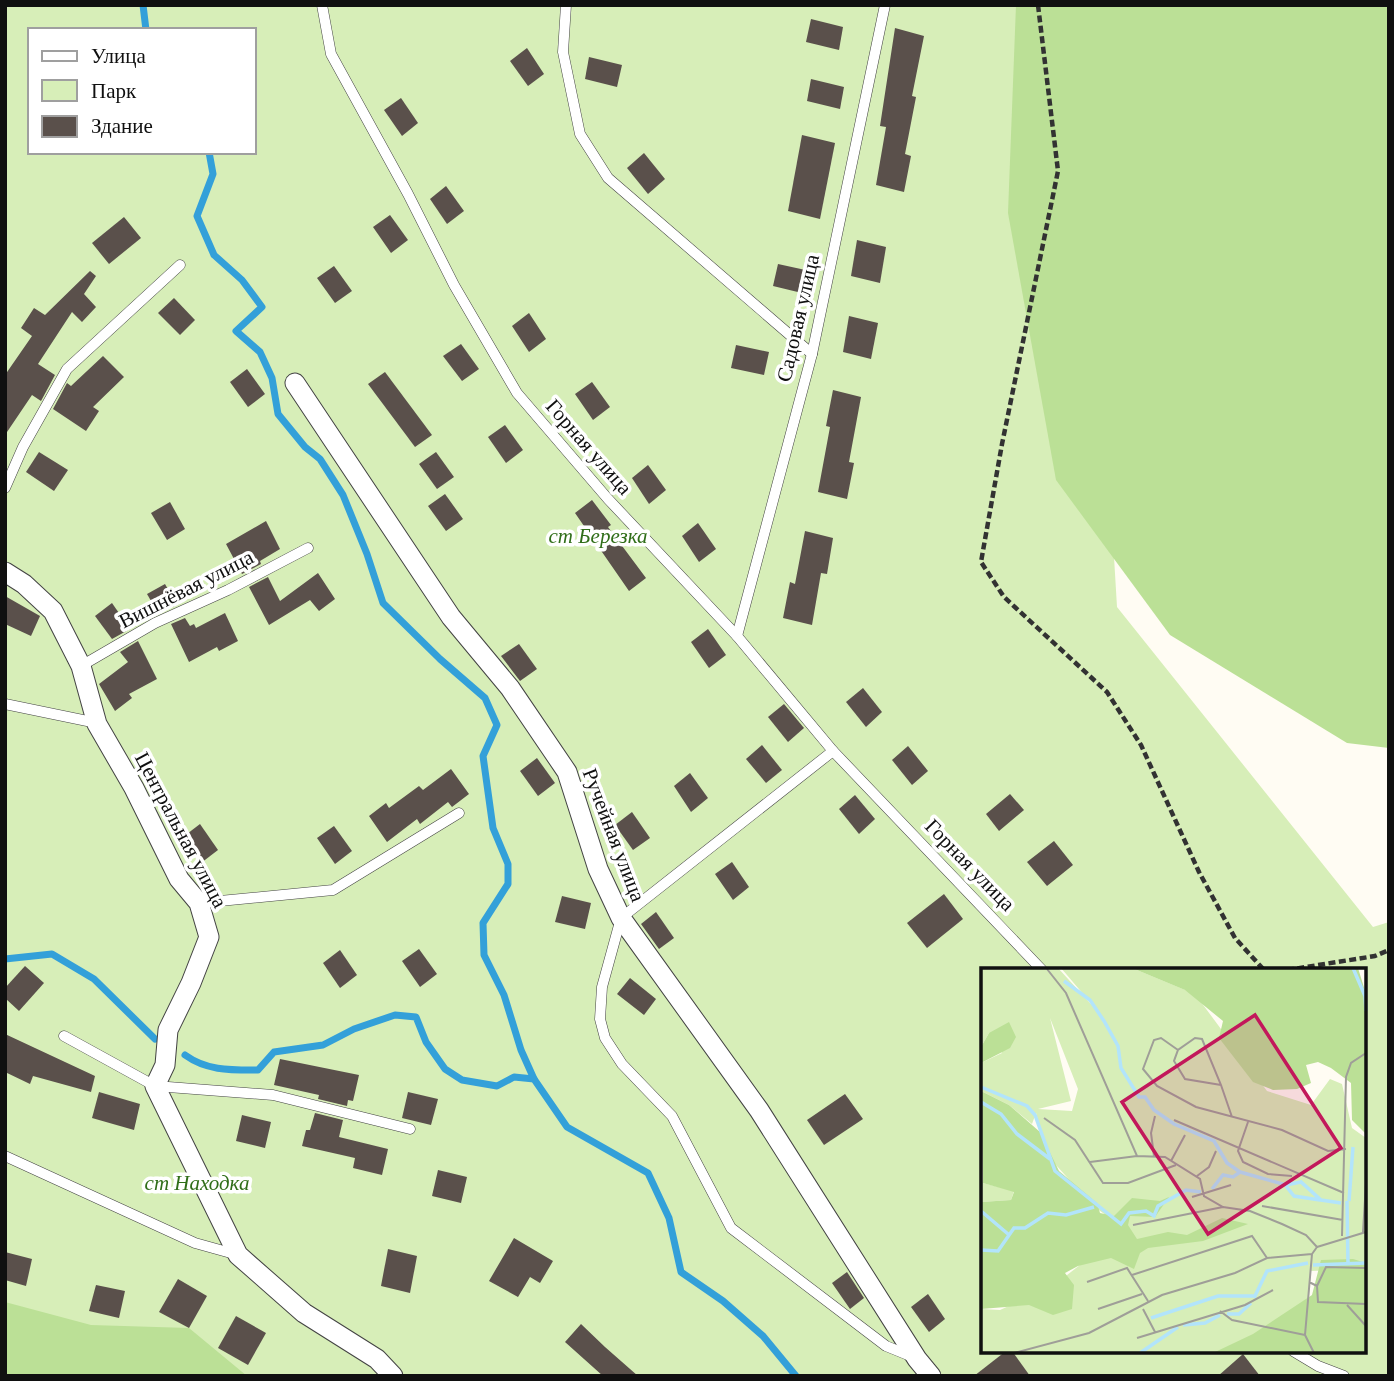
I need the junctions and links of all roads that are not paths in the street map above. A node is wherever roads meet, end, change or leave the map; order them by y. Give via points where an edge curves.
1 (322, 5) edge
2 (566, 5) edge
3 (885, 5) edge
4 (180, 265) dead end
5 (811, 354) junction
6 (295, 383) dead end
7 (5, 488) edge
8 (308, 548) dead end
9 (5, 572) edge
10 (737, 636) junction
11 (81, 666) junction
12 (5, 704) edge
13 (97, 723) junction
14 (833, 751) junction
15 (459, 813) dead end
16 (199, 903) junction
17 (621, 918) junction
18 (1040, 968) edge
19 (64, 1035) dead end
20 (155, 1086) junction
21 (410, 1129) dead end
22 (5, 1156) edge
23 (238, 1255) junction
24 (1296, 1353) edge
25 (917, 1359) junction
26 (393, 1376) edge
27 (931, 1376) edge
28 (1344, 1376) edge

1 - 10 lane, Горная улица via 331,54 517,393 608,499
2 - 5 lane via 563,52 579,134 608,178
3 - 5 lane, Садовая улица
4 - 7 lane via 67,369
5 - 10 lane, Садовая улица
6 - 17 street, Ручейная улица via 451,617 510,688 567,772 598,869
8 - 11 lane, Вишнёвая улица via 155,623
9 - 11 street, Центральная улица via 53,611
10 - 14 lane, Горная улица
11 - 13 street, Центральная улица
12 - 13 lane
13 - 16 street, Центральная улица via 179,879
14 - 17 lane
14 - 18 lane, Горная улица
15 - 16 lane via 333,890
16 - 20 street, Центральная улица via 209,937 168,1030 165,1065
17 - 25 street, Ручейная улица via 759,1110
17 - 25 lane via 602,987 600,1020 605,1038 622,1064 672,1116 731,1228 886,1346
19 - 20 lane
20 - 21 lane via 273,1095
20 - 23 street
22 - 23 lane via 195,1243
23 - 26 street via 304,1313 377,1360
24 - 28 lane
25 - 27 street, Ручейная улица

